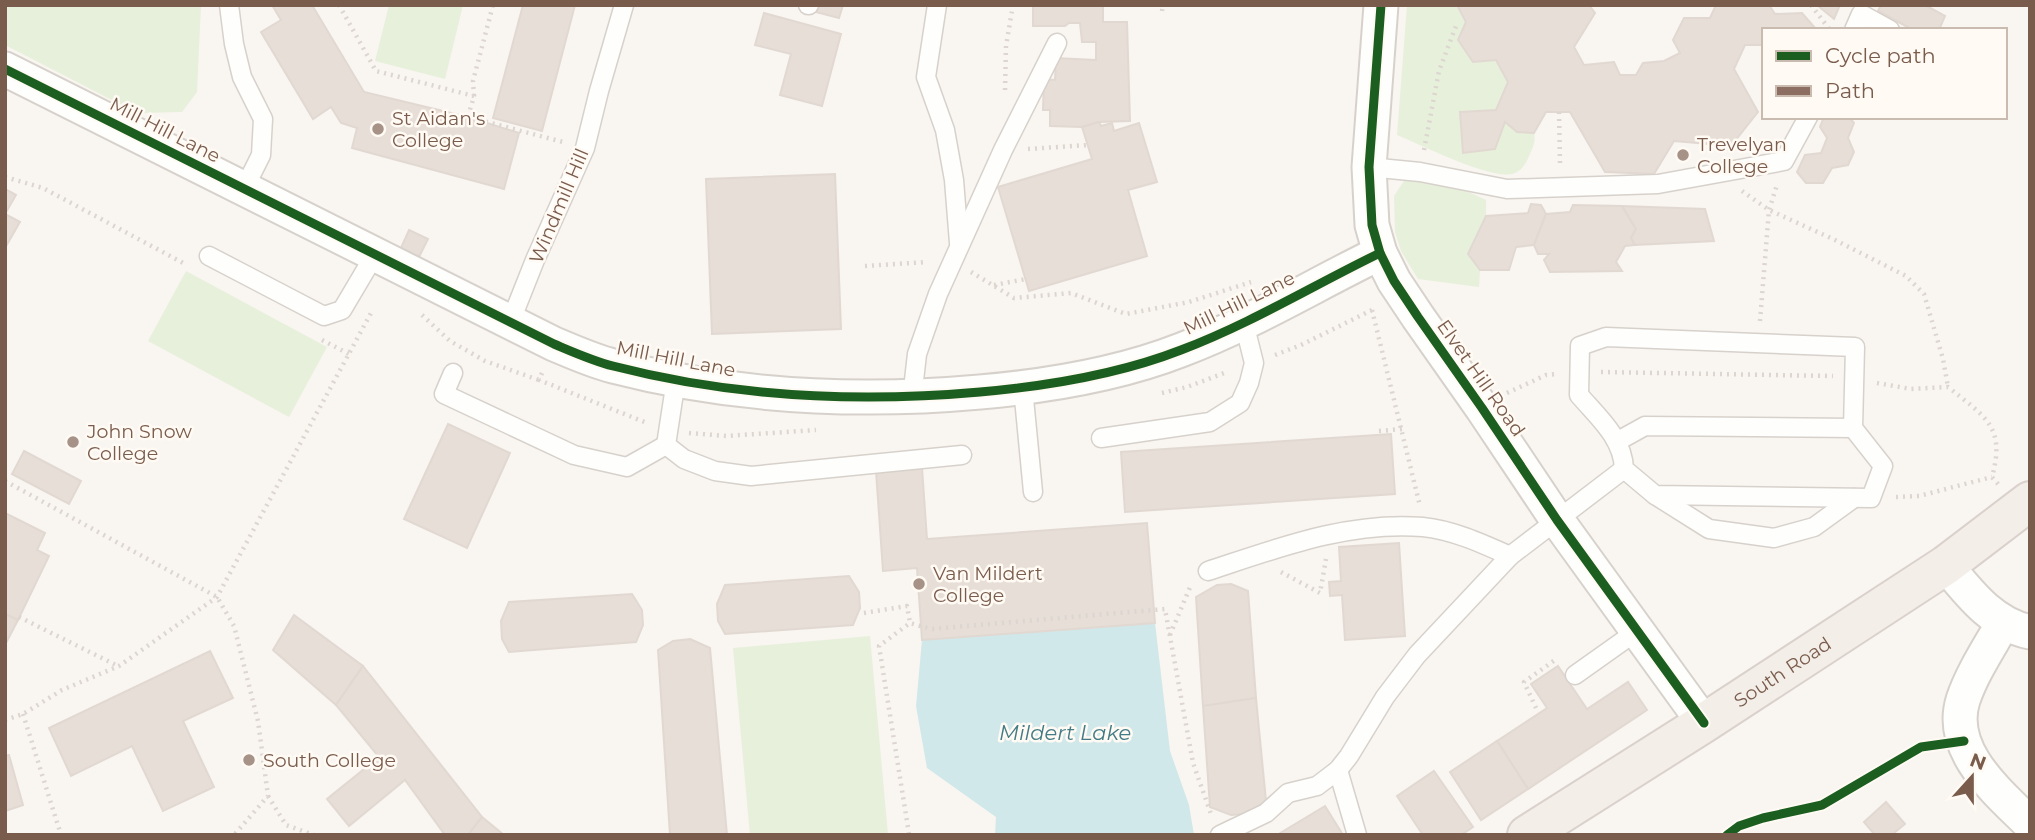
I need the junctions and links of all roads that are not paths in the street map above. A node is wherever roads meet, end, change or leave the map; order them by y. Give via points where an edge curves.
1 (229, 5) edge
2 (624, 5) edge
3 (937, 5) edge
4 (1381, 5) edge
5 (1855, 28) edge
6 (1886, 28) edge
7 (1057, 43) dead end
8 (5, 69) edge
9 (1807, 119) edge
10 (1369, 167) junction
11 (244, 189) junction
12 (956, 254) junction
13 (209, 256) road end
14 (374, 256) junction
15 (1387, 267) junction
16 (510, 323) junction
17 (1244, 323) junction
18 (453, 373) dead end
19 (676, 380) junction
20 (1023, 388) junction
21 (912, 398) junction
22 (1853, 428) junction
23 (1101, 438) dead end
24 (1618, 442) junction
25 (666, 445) junction
26 (962, 455) dead end
27 (1624, 468) junction
28 (1033, 492) dead end
29 (1655, 495) junction
30 (1863, 498) junction
31 (2025, 505) edge
32 (1557, 520) junction
33 (1510, 556) junction
34 (1946, 565) junction
35 (1201, 574) road end
36 (2016, 627) edge
37 (1637, 631) junction
38 (1575, 675) road end
39 (1703, 723) junction
40 (1338, 770) junction
41 (2030, 823) edge
42 (1217, 829) edge
43 (1357, 835) edge
44 (1527, 835) edge

1 - 11 lane via 242,77 263,119 261,155
2 - 16 lane, Windmill Hill via 585,148
3 - 12 lane via 926,77 945,130 954,180
4 - 10 street, Elvet Hill Road
5 - 6 lane via 1861,14
7 - 12 lane
8 - 11 street, Mill Hill Lane
9 - 10 lane via 1784,161 1658,184 1507,189
10 - 15 street, Elvet Hill Road via 1372,225
11 - 14 street, Mill Hill Lane
12 - 21 lane via 917,354
13 - 14 lane via 324,316 342,310
14 - 16 street, Mill Hill Lane
15 - 17 street, Mill Hill Lane
15 - 32 street, Elvet Hill Road
16 - 19 street, Mill Hill Lane via 611,366
17 - 20 street, Mill Hill Lane via 1180,351 1108,373
17 - 23 lane via 1254,363 1240,403 1210,422
18 - 25 lane via 443,394 574,455 627,467
19 - 21 street, Mill Hill Lane via 783,396
19 - 25 lane
20 - 21 street, Mill Hill Lane
20 - 28 lane
22 - 24 lane via 1645,426
22 - 24 lane via 1855,347 1606,337 1580,346 1579,395
22 - 30 lane via 1883,466
24 - 27 lane
25 - 26 lane via 684,459 715,471 751,476
27 - 29 lane
27 - 32 lane
29 - 30 lane
29 - 30 lane via 1709,529 1774,538 1814,527
31 - 34 main road, South Road
32 - 33 lane
32 - 37 street, Elvet Hill Road
33 - 35 lane via 1475,540 1425,527 1367,527 1332,533
33 - 40 lane via 1417,655
34 - 36 street via 1978,604
34 - 39 main road, South Road
36 - 41 street via 1969,685 1962,704 1962,724 1964,741 1989,784
37 - 38 lane
37 - 39 street, Elvet Hill Road
39 - 44 main road, South Road
40 - 42 lane via 1317,786 1288,793 1266,813
40 - 43 lane

